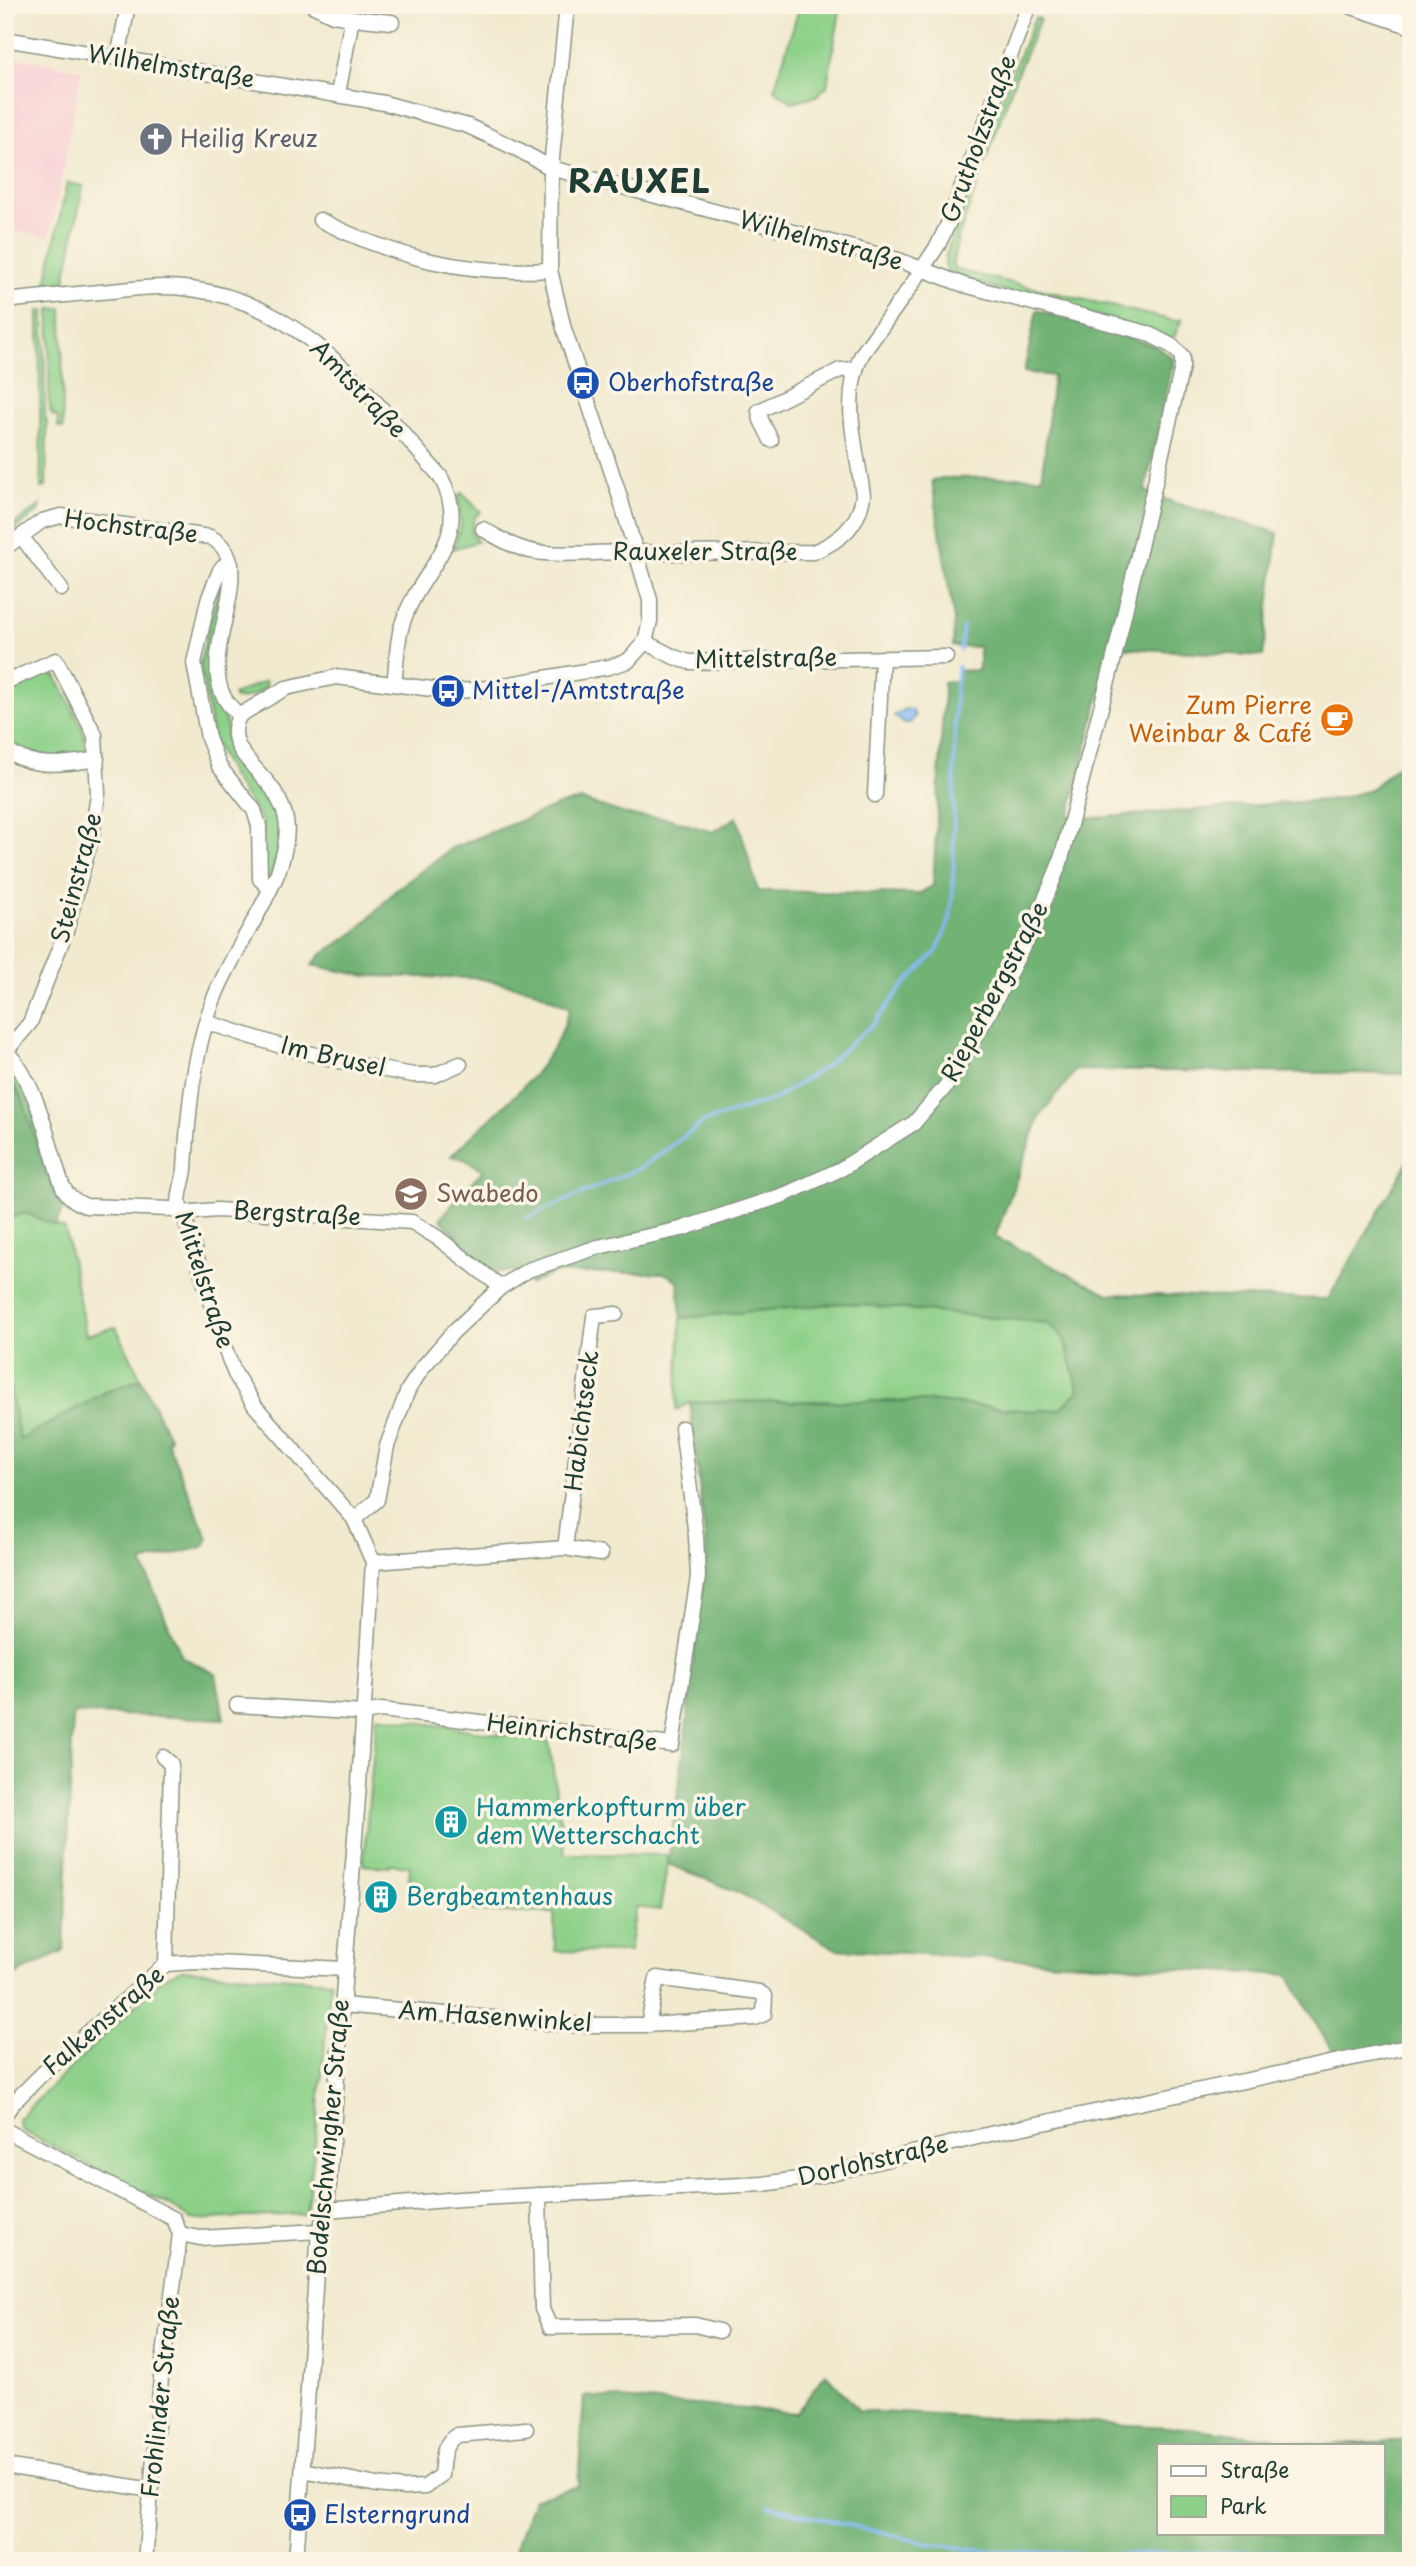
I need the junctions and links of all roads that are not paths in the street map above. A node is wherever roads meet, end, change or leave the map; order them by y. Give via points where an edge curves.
1 (128, 5) edge
2 (312, 5) edge
3 (567, 5) edge
4 (1029, 5) edge
5 (1354, 5) edge
6 (352, 18) junction
7 (392, 22) dead end
8 (1411, 24) edge
9 (5, 39) edge
10 (118, 58) junction
11 (338, 94) junction
12 (551, 168) junction
13 (320, 220) dead end
14 (922, 269) junction
15 (550, 270) junction
16 (5, 301) edge
17 (1182, 356) joint
18 (856, 369) junction
19 (771, 440) dead end
20 (483, 530) dead end
21 (21, 536) junction
22 (5, 548) edge
23 (635, 551) junction
24 (231, 564) junction
25 (61, 589) dead end
26 (645, 642) junction
27 (946, 657) dead end
28 (882, 658) junction
29 (5, 681) edge
30 (394, 684) junction
31 (240, 715) junction
32 (5, 748) edge
33 (97, 759) junction
34 (875, 795) dead end
35 (270, 889) junction
36 (206, 1022) junction
37 (6, 1050) edge
38 (460, 1064) dead end
39 (180, 1213) junction
40 (501, 1287) junction
41 (616, 1314) dead end
42 (682, 1428) dead end
43 (354, 1519) junction
44 (565, 1548) junction
45 (601, 1554) dead end
46 (373, 1562) junction
47 (237, 1705) dead end
48 (364, 1713) junction
49 (163, 1757) dead end
50 (166, 1964) junction
51 (345, 1969) junction
52 (342, 2005) junction
53 (648, 2025) junction
54 (1411, 2046) edge
55 (5, 2114) edge
56 (5, 2130) edge
57 (538, 2195) junction
58 (327, 2210) junction
59 (319, 2231) junction
60 (180, 2234) junction
61 (719, 2331) dead end
62 (526, 2429) dead end
63 (5, 2466) edge
64 (303, 2470) junction
65 (152, 2490) junction
66 (145, 2561) edge
67 (296, 2561) edge

1 - 10 street
2 - 6 street
3 - 12 street
4 - 14 street, Grutholzstraße via 948,224
5 - 8 main road
6 - 7 street
6 - 11 street
9 - 10 street, Wilhelmstraße
10 - 11 street, Wilhelmstraße
11 - 12 street, Wilhelmstraße via 468,125
12 - 14 street, Wilhelmstraße
12 - 15 street
13 - 15 street via 422,260 474,269
14 - 17 street, Wilhelmstraße via 964,285 1147,333
14 - 18 street, Rauxeler Straße
15 - 23 street via 564,329
16 - 30 street, Amtstraße via 156,287 191,289 259,308 316,342 341,365 440,476 452,504 451,533 402,625
17 - 40 street, Rieperbergstraße via 1114,658 1060,863 987,1017 946,1086 914,1123 841,1169 784,1195 681,1229 597,1247 528,1270
18 - 19 street via 840,370 759,411
18 - 23 street, Rauxeler Straße via 850,407 862,509 833,545 813,552
20 - 23 street, Rauxeler Straße via 515,547 542,553
21 - 22 street, Hochstraße
21 - 24 street, Hochstraße via 51,517 75,518 210,537 223,546
21 - 25 street, Hochstraße
23 - 26 street via 650,600
24 - 31 street via 218,669 226,701
24 - 35 street, Hochstraße via 220,570 208,600 194,663 208,738 219,766 254,810 259,826 260,878
26 - 28 street, Mittelstraße via 689,662
26 - 30 street via 628,661 517,683 448,691
27 - 28 street, Mittelstraße
28 - 34 street
29 - 33 street, Steinstraße via 56,660 94,735
30 - 31 street via 336,677 286,688
31 - 35 street, Mittelstraße via 235,727 241,751 274,790 285,817 282,860
32 - 33 street via 49,765
33 - 37 street, Steinstraße via 92,835 66,931 30,1023
35 - 36 street, Mittelstraße
36 - 38 street, Im Brusel via 297,1051 413,1075 435,1075
36 - 39 street, Mittelstraße via 188,1115
37 - 39 street, Bergstraße via 31,1088 62,1185 71,1198 86,1206
39 - 40 street, Bergstraße via 217,1210 412,1222
39 - 43 street, Mittelstraße via 235,1374 255,1406
40 - 43 street, Rieperbergstraße via 453,1332 408,1390 387,1446 377,1500
41 - 44 street, Habichtseck via 594,1316
42 - 48 street, Heinrichstraße via 698,1577 672,1745 381,1710
43 - 46 street
44 - 45 street
44 - 46 street
46 - 48 street
47 - 48 street, Heinrichstraße
48 - 51 street, Bodelschwingher Straße
49 - 50 street via 171,1764
50 - 51 street, Falkenstraße
50 - 55 street, Falkenstraße via 47,2069
51 - 52 street, Bodelschwingher Straße
52 - 53 street, Am Hasenwinkel via 570,2025
52 - 58 street, Bodelschwingher Straße
53 - 53 street, Am Hasenwinkel via 755,2018 764,2014 765,1996 657,1978
54 - 57 street, Dorlohstraße via 990,2134 819,2176 763,2184
56 - 60 street via 174,2219
57 - 58 street, Dorlohstraße
57 - 61 street via 542,2309 551,2327 695,2325
58 - 59 street, Bodelschwingher Straße
59 - 60 street via 200,2238
59 - 64 street, Bodelschwingher Straße
60 - 65 street, Frohlinder Straße
62 - 64 street via 450,2439 441,2475 425,2487 377,2485
63 - 65 street
64 - 67 street, Bodelschwingher Straße
65 - 66 street, Frohlinder Straße

